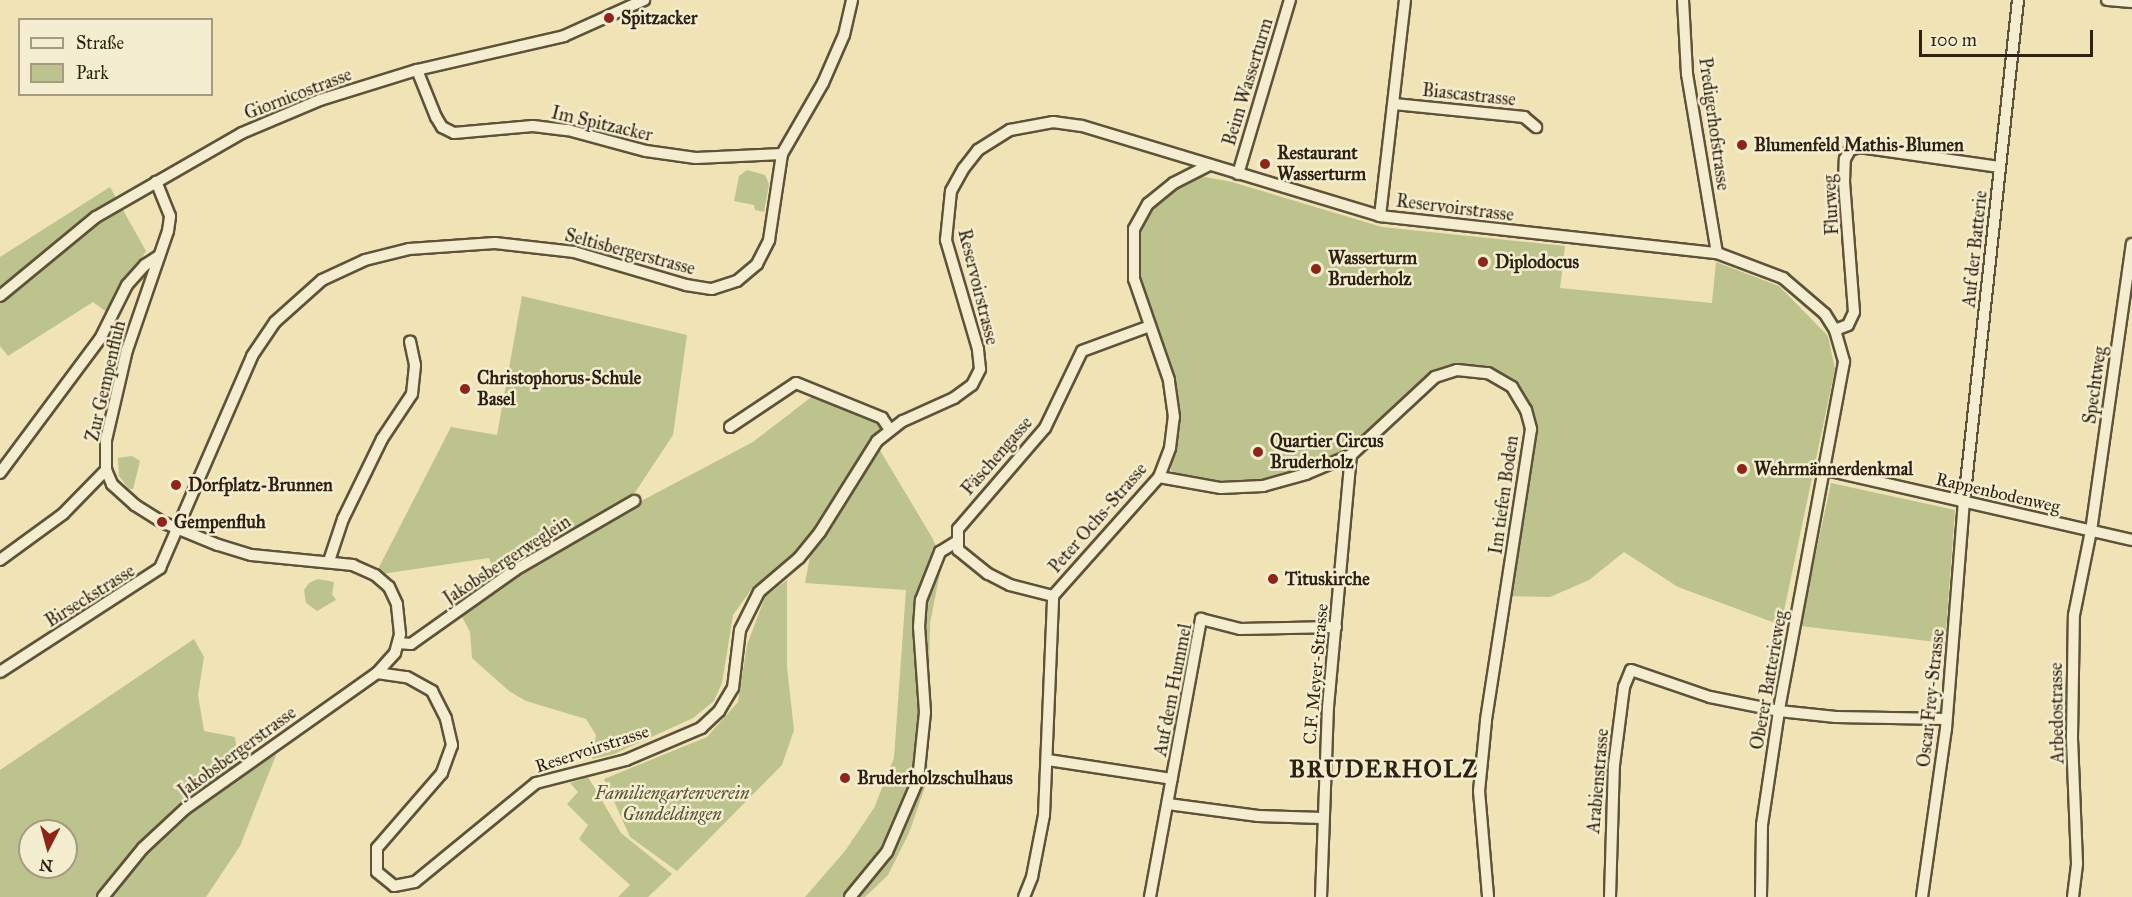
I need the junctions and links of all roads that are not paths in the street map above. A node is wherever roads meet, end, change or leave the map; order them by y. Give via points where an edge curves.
1 (644, 0) edge
2 (852, 0) edge
3 (1290, 0) edge
4 (1405, 0) edge
5 (1683, 0) edge
6 (2018, 0) edge
7 (2108, 0) edge
8 (2132, 2) edge
9 (417, 70) junction
10 (1394, 104) junction
11 (1536, 128) dead end
12 (782, 154) junction
13 (1209, 165) junction
14 (2000, 167) junction
15 (1238, 174) junction
16 (156, 182) junction
17 (1380, 216) junction
18 (2132, 244) edge
19 (1717, 253) junction
20 (159, 256) junction
21 (0, 296) edge
22 (1150, 326) junction
23 (1835, 330) junction
24 (410, 342) dead end
25 (730, 427) dead end
26 (890, 430) junction
27 (1351, 455) junction
28 (1822, 469) junction
29 (106, 470) junction
30 (0, 473) edge
31 (1159, 477) junction
32 (634, 501) dead end
33 (1964, 502) junction
34 (180, 530) junction
35 (2091, 531) junction
36 (2132, 540) edge
37 (956, 542) junction
38 (0, 560) edge
39 (329, 561) junction
40 (1053, 596) junction
41 (1336, 627) junction
42 (398, 643) junction
43 (0, 672) edge
44 (377, 673) junction
45 (1779, 711) junction
46 (1946, 719) junction
47 (1048, 760) junction
48 (1172, 779) junction
49 (1168, 804) junction
50 (1322, 818) junction
51 (103, 897) edge
52 (850, 897) edge
53 (1024, 897) edge
54 (1150, 897) edge
55 (1321, 897) edge
56 (1488, 897) edge
57 (1610, 897) edge
58 (1761, 897) edge
59 (1922, 897) edge
60 (2073, 897) edge

1 - 9 street, Giornicostrasse via 564,36
2 - 12 street, Seltisbergerstrasse via 844,35 823,83
3 - 15 street, Beim Wasserturm
4 - 10 street, Biascastrasse
5 - 19 street, Predigerhofstrasse via 1688,74
6 - 14 street, Auf der Batterie
7 - 8 street
9 - 12 street, Im Spitzacker via 436,117 442,127 454,133 532,126 696,158
9 - 16 street, Giornicostrasse via 320,100 242,133
10 - 11 street, Biascastrasse via 1524,117
10 - 17 street, Biascastrasse
12 - 34 street, Seltisbergerstrasse via 769,240 757,264 737,281 712,289 574,252 495,243 408,249 365,260 322,280 275,322 252,356
13 - 15 street, Reservoirstrasse
13 - 22 street, Peter Ochs-Strasse via 1174,183 1148,204 1134,229 1134,279
13 - 26 street, Reservoirstrasse via 1082,126 1053,122 1010,130 978,150 951,191 946,240 978,349 980,369 972,385 954,398
14 - 23 street, Flurweg via 1859,147 1850,150 1845,159 1844,182 1854,312 1848,325
14 - 33 street, Auf der Batterie
15 - 17 street, Reservoirstrasse
16 - 20 street, Zur Gempenfluh via 170,216
16 - 21 street, Giornicostrasse via 96,217
17 - 19 street, Reservoirstrasse
18 - 35 street, Spechtweg
19 - 23 street, Reservoirstrasse via 1783,278 1826,314
20 - 29 street, Zur Gempenfluh via 127,350 106,440
20 - 30 street via 128,285 100,339
22 - 31 street, Peter Ochs-Strasse via 1169,380 1174,417 1170,448
22 - 37 street, Fäschengasse via 1082,351 1045,428 970,512 958,529
23 - 28 street, Reservoirstrasse via 1844,362
24 - 39 street via 415,365 412,394 382,439 343,519
25 - 26 street via 796,383 882,418
26 - 44 street, Reservoirstrasse via 877,441 820,532 799,558 759,592 747,610 740,630 733,688 719,711 700,728 626,760 536,783 405,886 384,882 377,872 375,855 442,773 452,745 446,719 432,691 407,677
27 - 31 street, Im tiefen Boden via 1263,486 1221,488
27 - 41 street, C.F. Meyer-Strasse
27 - 56 street, Im tiefen Boden via 1435,377 1457,370 1488,373 1512,387 1526,410 1531,429 1486,721 1479,791
28 - 33 street, Rappenbodenweg
28 - 45 street, Oberer Batterieweg
29 - 34 street, Zur Gempenfluh via 119,494
29 - 38 street via 63,514
31 - 40 street, Peter Ochs-Strasse
32 - 42 street, Jakobsbergerweglein via 515,570 411,644
33 - 35 street, Rappenbodenweg
33 - 46 street, Oscar Frey-Strasse
34 - 39 street, Zur Gempenfluh via 251,555
34 - 43 street, Birseckstrasse via 154,575
35 - 36 street, Rappenbodenweg
35 - 60 street, Arbedostrasse via 2074,615 2071,674 2077,863
37 - 40 street via 958,550 988,574 1010,585
37 - 52 street via 940,552 921,600 925,712 918,780 887,852
39 - 42 street, Zur Gempenfluh via 352,565 375,575 389,587 399,613
40 - 47 street, Peter Ochs-Strasse
41 - 48 street, Auf dem Hummel via 1240,629 1201,619
41 - 50 street, C.F. Meyer-Strasse
42 - 44 street, Jakobsbergerstrasse via 390,661
44 - 51 street, Jakobsbergerstrasse via 185,809 143,848
45 - 46 street via 1836,717
45 - 57 street, Arabienstrasse via 1710,698 1631,670 1624,687 1614,765
45 - 58 street, Oberer Batterieweg via 1762,825
46 - 59 street, Oscar Frey-Strasse
47 - 48 street
47 - 53 street, Peter Ochs-Strasse via 1044,815 1032,877
48 - 49 street, Auf dem Hummel
49 - 50 street via 1258,816
49 - 54 street, Auf dem Hummel
50 - 55 street, C.F. Meyer-Strasse

